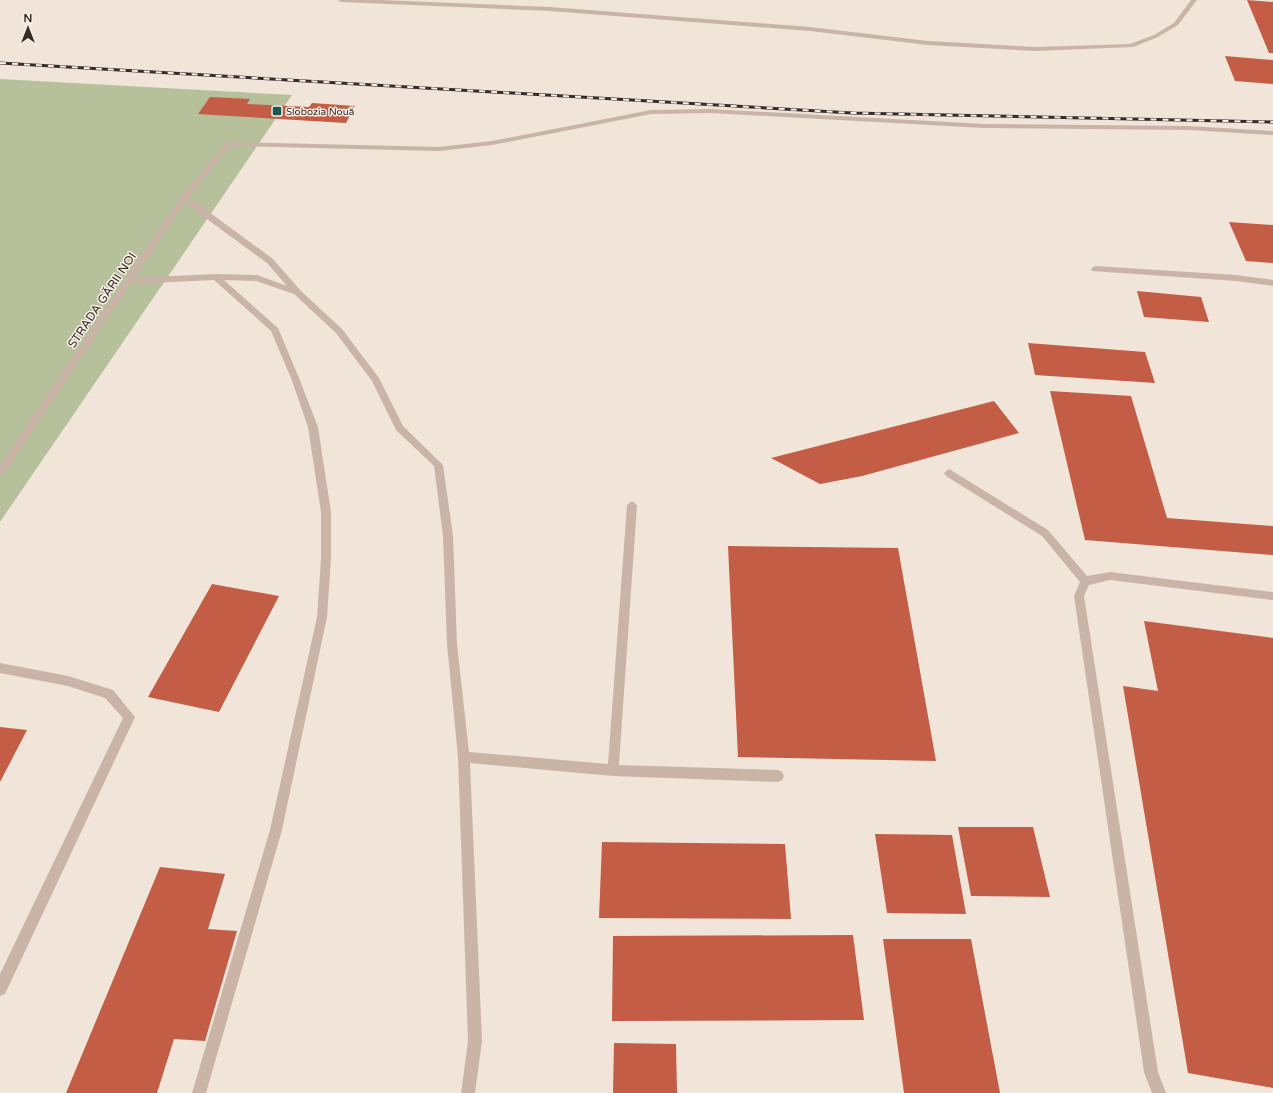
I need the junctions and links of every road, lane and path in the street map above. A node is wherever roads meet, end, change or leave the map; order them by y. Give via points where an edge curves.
1 (341, 0) edge
2 (1194, 0) edge
3 (1273, 133) edge
4 (184, 198) junction
5 (1095, 269) dead end
6 (216, 277) junction
7 (130, 281) junction
8 (1273, 284) edge
9 (298, 293) junction
10 (0, 472) edge
11 (949, 473) dead end
12 (632, 505) dead end
13 (1085, 581) junction
14 (1273, 596) edge
15 (0, 668) edge
16 (464, 757) junction
17 (613, 770) junction
18 (778, 776) dead end
19 (0, 989) edge
20 (199, 1093) edge
21 (468, 1093) edge
22 (1159, 1093) edge

1 - 2 street via 550,9 810,29 928,43 1035,49 1131,46 1176,24
3 - 4 street, STRADA GĂRII NOI via 1188,128 984,126 710,111 651,112 492,143 439,149 229,144
4 - 7 street, STRADA GĂRII NOI
4 - 9 street via 270,261
5 - 8 street via 1236,278
6 - 7 street
6 - 9 street via 257,278
6 - 20 street via 275,330 295,378 313,427 326,512 326,558 322,617 276,830
7 - 10 street, STRADA GĂRII NOI
9 - 16 street via 339,332 376,380 399,428 438,465 448,536 452,644
11 - 13 street via 1045,533
12 - 17 street
13 - 14 street via 1110,576
13 - 22 street via 1079,596 1080,604 1151,1072
15 - 19 street via 68,681 109,694 129,717
16 - 17 street
16 - 21 street via 475,1041
17 - 18 street

